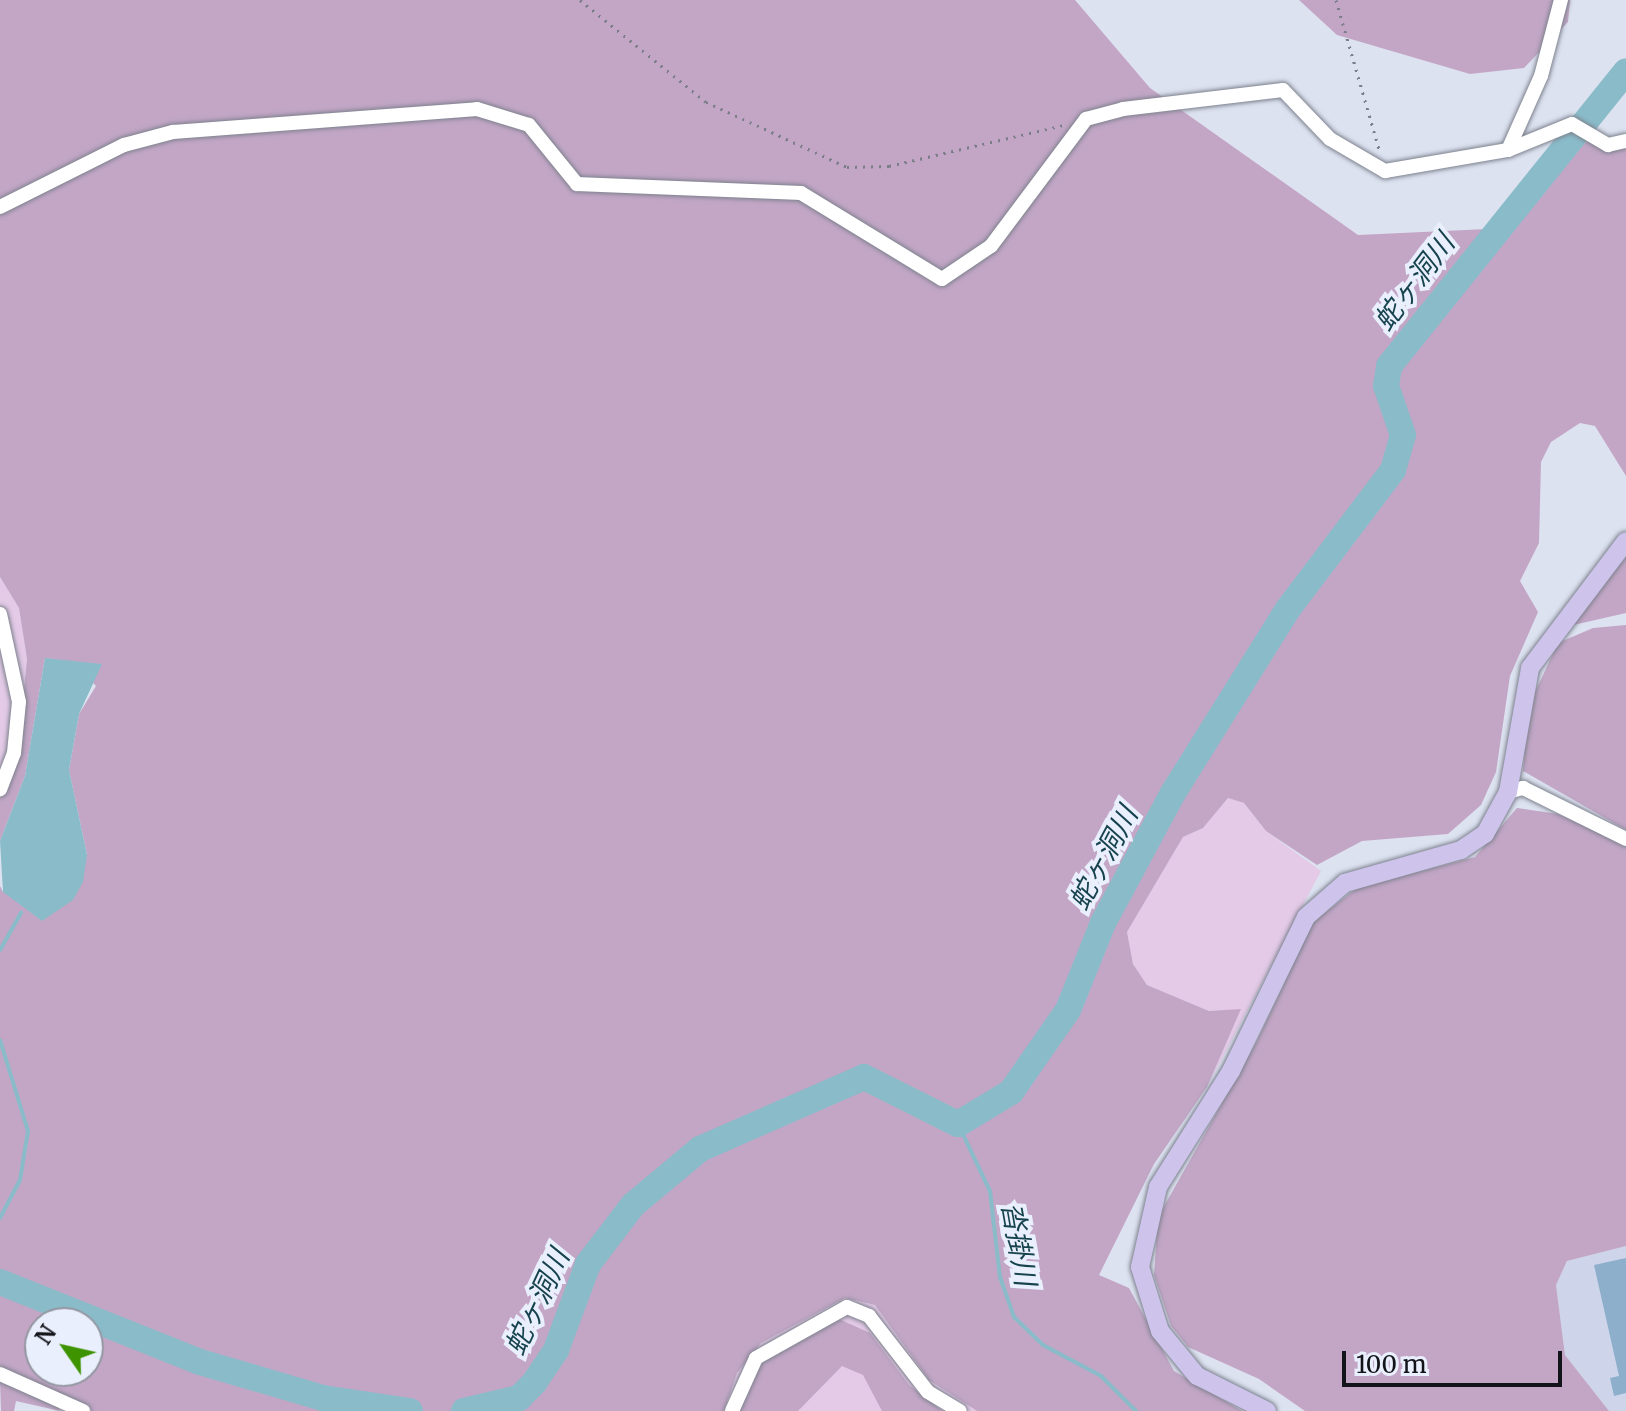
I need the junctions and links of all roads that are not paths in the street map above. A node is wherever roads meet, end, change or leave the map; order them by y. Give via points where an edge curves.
1 (1561, 0) edge
2 (1626, 141) edge
3 (1508, 150) junction
4 (0, 207) edge
5 (1626, 541) edge
6 (1619, 562) edge
7 (0, 614) edge
8 (0, 789) edge
9 (1508, 792) junction
10 (1626, 839) edge
11 (0, 1374) edge
12 (83, 1411) edge
13 (732, 1411) edge
14 (960, 1411) edge
15 (1267, 1411) edge

1 - 3 street via 1541,76
2 - 3 street via 1597,140 1572,124
3 - 4 street via 1385,171 1330,139 1283,90 1086,119 991,246 942,279 801,193 577,184 529,125 477,109 173,132 124,145
5 - 6 main road
6 - 9 main road via 1530,668
7 - 8 street via 19,702 14,753
9 - 10 street via 1523,788
9 - 15 main road via 1485,834 1461,850 1345,883 1306,917 1237,1059 1146,1217 1140,1267 1160,1331 1197,1376
11 - 12 street
13 - 14 street via 756,1358 847,1307 869,1316 928,1392

